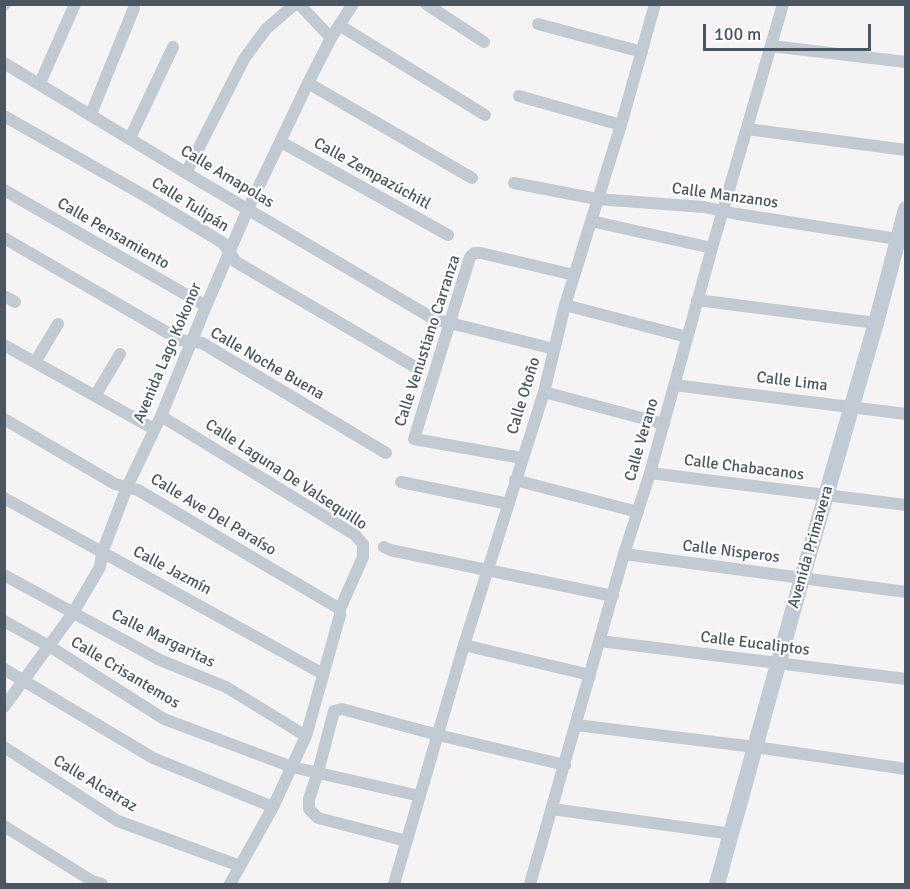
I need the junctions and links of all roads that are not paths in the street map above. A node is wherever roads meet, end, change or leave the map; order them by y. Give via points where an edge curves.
1 (75, 4) edge
2 (295, 4) edge
3 (299, 4) edge
4 (353, 4) edge
5 (426, 4) edge
6 (655, 4) edge
7 (778, 5) edge
8 (134, 8) dead end
9 (538, 24) dead end
10 (339, 25) junction
11 (331, 38) junction
12 (484, 42) dead end
13 (771, 46) junction
14 (173, 47) dead end
15 (642, 52) junction
16 (906, 62) edge
17 (4, 63) edge
18 (40, 83) junction
19 (308, 83) junction
20 (519, 96) dead end
21 (91, 114) junction
22 (485, 115) dead end
23 (4, 116) edge
24 (621, 125) junction
25 (747, 129) junction
26 (130, 138) junction
27 (281, 142) junction
28 (906, 150) edge
29 (186, 173) junction
30 (472, 178) dead end
31 (513, 183) dead end
32 (4, 190) edge
33 (597, 199) junction
34 (248, 209) junction
35 (905, 211) edge
36 (723, 212) junction
37 (591, 221) junction
38 (448, 235) dead end
39 (4, 238) edge
40 (712, 248) junction
41 (899, 250) edge
42 (229, 253) junction
43 (574, 275) junction
44 (698, 300) junction
45 (565, 305) junction
46 (206, 306) junction
47 (443, 322) junction
48 (876, 323) junction
49 (58, 324) dead end
50 (687, 337) junction
51 (191, 342) junction
52 (4, 345) edge
53 (555, 349) junction
54 (120, 354) dead end
55 (34, 362) junction
56 (415, 367) dead end
57 (674, 385) junction
58 (544, 392) junction
59 (95, 396) junction
60 (850, 406) junction
61 (906, 414) edge
62 (161, 416) junction
63 (4, 419) edge
64 (664, 424) junction
65 (154, 429) junction
66 (386, 453) dead end
67 (522, 458) junction
68 (650, 473) junction
69 (515, 480) junction
70 (401, 482) dead end
71 (128, 487) junction
72 (826, 495) junction
73 (4, 498) edge
74 (508, 504) junction
75 (906, 505) edge
76 (638, 512) junction
77 (384, 547) dead end
78 (102, 553) junction
79 (624, 554) junction
80 (488, 570) junction
81 (4, 574) edge
82 (802, 578) junction
83 (906, 592) edge
84 (613, 596) junction
85 (340, 609) junction
86 (73, 612) junction
87 (4, 621) edge
88 (600, 641) junction
89 (464, 645) junction
90 (49, 646) junction
91 (779, 663) junction
92 (4, 669) edge
93 (323, 674) junction
94 (590, 675) junction
95 (906, 679) edge
96 (24, 680) junction
97 (4, 707) edge
98 (576, 725) junction
99 (438, 735) junction
100 (306, 736) junction
101 (4, 747) edge
102 (755, 747) junction
103 (565, 765) junction
104 (906, 769) edge
105 (306, 770) junction
106 (420, 796) junction
107 (273, 807) junction
108 (552, 809) junction
109 (4, 826) edge
110 (732, 834) junction
111 (407, 841) junction
112 (240, 866) junction
113 (102, 885) edge
114 (230, 885) edge
115 (394, 885) edge
116 (530, 885) edge
117 (717, 885) edge

1 - 18 street
2 - 29 street via 266,29 244,59
3 - 11 street
4 - 10 street, Avenida Lago Kokonor
5 - 12 street
6 - 15 street, Calle Otoño
7 - 13 street, Calle Verano
8 - 21 street
9 - 15 street
10 - 11 street, Avenida Lago Kokonor
10 - 22 street
11 - 19 street, Avenida Lago Kokonor
13 - 16 street
13 - 25 street, Calle Verano
14 - 26 street
15 - 24 street, Calle Otoño
17 - 18 street, Calle Amapolas
18 - 21 street, Calle Amapolas
19 - 27 street, Avenida Lago Kokonor
19 - 30 street
20 - 24 street
21 - 26 street, Calle Amapolas
23 - 42 street, Calle Tulipán via 223,243
24 - 33 street, Calle Otoño
25 - 28 street
25 - 36 street, Calle Verano
26 - 29 street, Calle Amapolas
27 - 34 street, Avenida Lago Kokonor
27 - 38 street, Calle Zempazúchitl
29 - 34 street, Calle Amapolas
31 - 33 street, Calle Manzanos
32 - 46 street, Calle Pensamiento
33 - 36 street, Calle Manzanos via 704,207
33 - 37 street, Calle Otoño
34 - 42 street, Avenida Lago Kokonor
34 - 47 street, Calle Amapolas
35 - 41 street, Avenida Primavera
36 - 40 street, Calle Verano
36 - 41 street, Calle Manzanos
37 - 40 street
37 - 43 street, Calle Otoño
39 - 51 street, Calle Noche Buena via 180,340
40 - 44 street, Calle Verano
41 - 48 street, Avenida Primavera
42 - 46 street, Avenida Lago Kokonor
42 - 56 street, Calle Tulipán via 236,262
43 - 45 street, Calle Otoño
43 - 47 street, Calle Venustiano Carranza via 474,253
44 - 48 street
44 - 50 street, Calle Verano
45 - 50 street
45 - 53 street, Calle Otoño
46 - 51 street, Avenida Lago Kokonor
47 - 53 street, Calle Amapolas
47 - 67 street, Calle Venustiano Carranza via 414,439
48 - 60 street, Avenida Primavera
49 - 55 street
50 - 57 street, Calle Verano
51 - 62 street, Avenida Lago Kokonor
51 - 66 street, Calle Noche Buena via 202,343
52 - 55 street
53 - 58 street, Calle Otoño
54 - 59 street
55 - 59 street
57 - 60 street, Calle Lima
57 - 64 street, Calle Verano
58 - 64 street
58 - 67 street, Calle Otoño
59 - 65 street
60 - 61 street, Calle Lima
60 - 72 street, Avenida Primavera
62 - 65 street, Avenida Lago Kokonor
62 - 85 street, Calle Laguna De Valsequillo via 355,535 363,544 363,556
63 - 71 street, Calle Ave Del Paraíso via 116,484
64 - 68 street, Calle Verano
65 - 71 street, Avenida Lago Kokonor
67 - 69 street, Calle Otoño
68 - 72 street, Calle Chabacanos
68 - 76 street, Calle Verano
69 - 74 street, Calle Otoño
69 - 76 street
70 - 74 street
71 - 78 street, Avenida Lago Kokonor
71 - 85 street, Calle Ave Del Paraíso
72 - 75 street, Calle Chabacanos
72 - 82 street, Avenida Primavera
73 - 78 street, Calle Jazmín
74 - 80 street, Calle Otoño
76 - 79 street, Calle Verano
77 - 80 street
78 - 86 street, Avenida Lago Kokonor via 100,567
78 - 93 street, Calle Jazmín
79 - 82 street, Calle Nisperos
79 - 84 street, Calle Verano
80 - 84 street
80 - 89 street, Calle Otoño
81 - 86 street, Calle Margaritas
82 - 83 street, Calle Nisperos
82 - 91 street, Avenida Primavera
84 - 88 street, Calle Verano
85 - 93 street, Calle Laguna De Valsequillo
86 - 90 street, Avenida Lago Kokonor
86 - 100 street, Calle Margaritas via 160,660 226,687
87 - 90 street, Calle Crisantemos
88 - 91 street, Calle Eucaliptos
88 - 94 street, Calle Verano
89 - 94 street
89 - 99 street, Calle Otoño
90 - 96 street, Avenida Lago Kokonor
90 - 105 street, Calle Crisantemos via 164,719
91 - 95 street, Calle Eucaliptos
91 - 102 street, Avenida Primavera
92 - 96 street
93 - 100 street, Calle Laguna De Valsequillo
94 - 98 street, Calle Verano
96 - 97 street, Avenida Lago Kokonor
96 - 107 street via 153,758
98 - 102 street
98 - 103 street, Calle Verano
99 - 103 street
99 - 105 street via 342,709 334,711
99 - 106 street, Calle Otoño
100 - 105 street, Calle Laguna De Valsequillo
101 - 112 street, Calle Alcatraz via 118,821
102 - 104 street
102 - 110 street, Avenida Primavera
103 - 108 street, Calle Verano
105 - 106 street, Calle Crisantemos
105 - 107 street
105 - 111 street via 309,809 318,818
106 - 111 street, Calle Otoño
107 - 112 street
108 - 110 street
108 - 116 street, Calle Verano
109 - 113 street
110 - 117 street, Avenida Primavera
111 - 115 street, Calle Otoño
112 - 114 street

